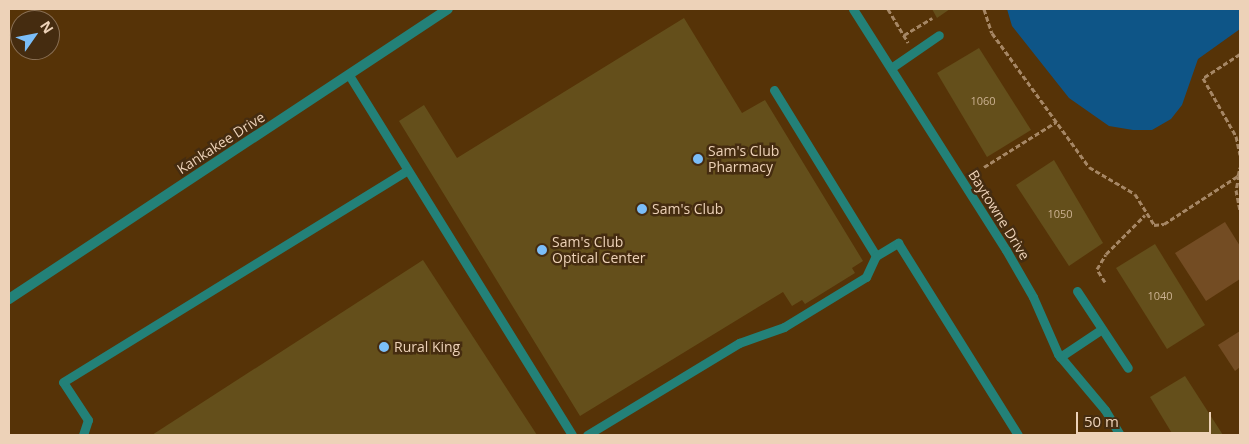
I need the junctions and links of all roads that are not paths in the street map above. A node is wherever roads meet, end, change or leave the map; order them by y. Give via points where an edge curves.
1 (448, 9) edge
2 (853, 9) edge
3 (939, 35) dead end
4 (891, 68) junction
5 (349, 75) junction
6 (774, 90) dead end
7 (407, 170) junction
8 (876, 256) junction
9 (1077, 291) dead end
10 (9, 299) edge
11 (1102, 329) junction
12 (1060, 357) junction
13 (1128, 368) dead end
14 (84, 435) edge
15 (572, 435) edge
16 (587, 435) edge
17 (1018, 435) edge
18 (1120, 435) edge

1 - 5 street, Kankakee Drive
2 - 4 lane, Baytowne Drive
3 - 4 lane
4 - 12 lane, Baytowne Drive via 1029,289
5 - 7 lane
5 - 10 street, Kankakee Drive
6 - 8 lane
7 - 14 lane via 63,382 88,420
7 - 15 lane
8 - 16 lane via 866,277 784,327 739,343
8 - 17 lane via 898,243
9 - 11 lane
11 - 12 lane
11 - 13 lane
12 - 18 lane, Baytowne Drive via 1105,410

